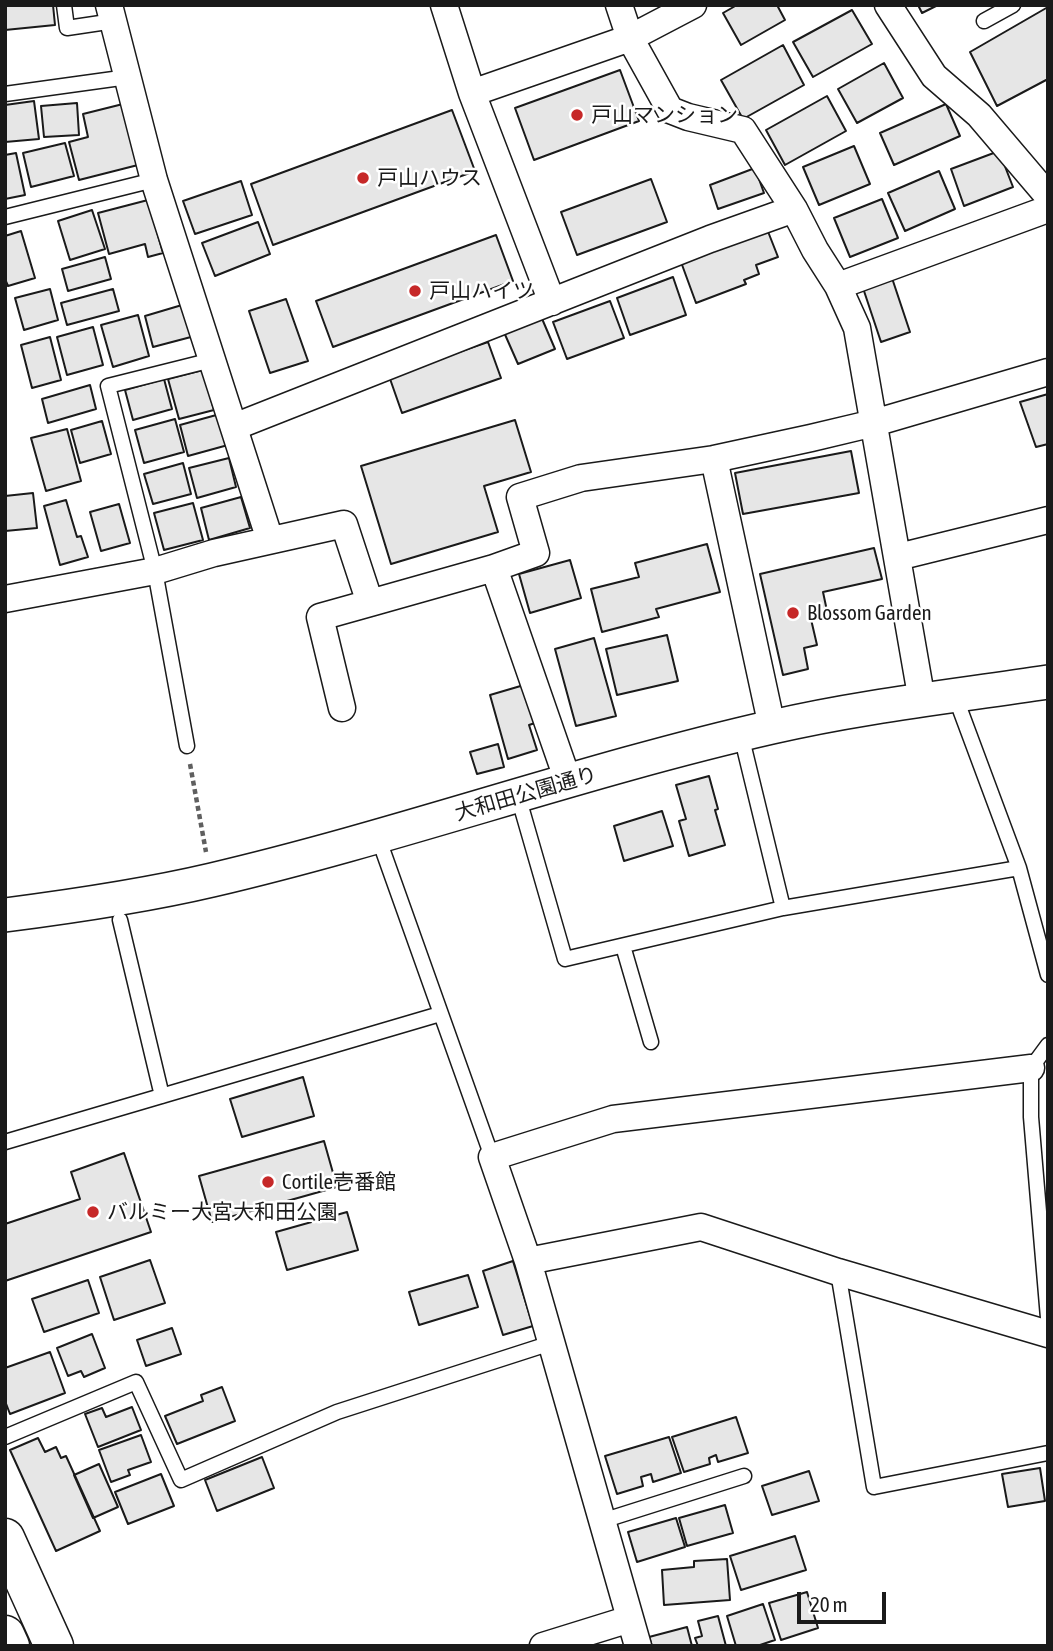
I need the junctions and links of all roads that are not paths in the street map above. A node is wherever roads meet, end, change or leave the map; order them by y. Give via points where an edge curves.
1 (64, 5) edge
2 (444, 5) edge
3 (619, 5) edge
4 (693, 5) edge
5 (888, 5) edge
6 (1013, 5) edge
7 (112, 13) edge
8 (984, 21) dead end
9 (630, 38) junction
10 (128, 77) junction
11 (472, 93) junction
12 (5, 94) edge
13 (154, 180) junction
14 (1048, 196) edge
15 (794, 209) junction
16 (1048, 209) edge
17 (5, 217) edge
18 (838, 286) junction
19 (552, 302) junction
20 (212, 360) junction
21 (1048, 372) edge
22 (874, 423) junction
23 (234, 427) junction
24 (714, 459) junction
25 (1048, 520) edge
26 (270, 540) junction
27 (898, 557) junction
28 (494, 568) junction
29 (155, 572) junction
30 (5, 599) edge
31 (370, 603) junction
32 (1048, 682) edge
33 (955, 696) junction
34 (922, 701) junction
35 (342, 708) dead end
36 (756, 731) junction
37 (187, 746) road end
38 (568, 781) junction
39 (518, 796) junction
40 (378, 836) junction
41 (1019, 868) junction
42 (783, 908) junction
43 (5, 915) edge
44 (120, 920) dead end
45 (623, 946) junction
46 (1048, 975) edge
47 (440, 1014) junction
48 (651, 1042) dead end
49 (1048, 1045) edge
50 (1031, 1068) junction
51 (162, 1096) junction
52 (5, 1142) edge
53 (492, 1157) junction
54 (528, 1261) junction
55 (838, 1272) junction
56 (1048, 1318) edge
57 (1048, 1334) edge
58 (551, 1343) junction
59 (5, 1437) edge
60 (1048, 1453) edge
61 (744, 1476) dead end
62 (602, 1521) junction
63 (5, 1538) edge
64 (630, 1619) junction
65 (5, 1635) edge
66 (10, 1646) edge
67 (54, 1646) edge
68 (543, 1646) edge
69 (638, 1646) edge

1 - 7 lane via 67,27
2 - 11 street
3 - 9 street
4 - 9 street
5 - 14 street via 934,76 979,115
6 - 8 lane
7 - 10 street
9 - 11 street
9 - 15 street via 670,110 743,130
10 - 12 lane
10 - 13 street
11 - 19 street
13 - 17 lane
13 - 20 street
15 - 18 street
15 - 19 street
16 - 18 street
18 - 22 street via 856,328
19 - 23 street
20 - 23 street
20 - 29 lane via 108,386
21 - 22 street
22 - 24 street
22 - 27 street
23 - 26 street
24 - 28 street via 581,478 520,497 536,553
24 - 36 street
25 - 27 street
26 - 29 street
26 - 31 street via 344,524
27 - 34 street
28 - 31 street
28 - 38 street
29 - 30 street
29 - 37 lane
31 - 35 street via 320,617
32 - 33 street, 大和田公園通り
33 - 34 street, 大和田公園通り
33 - 41 lane
34 - 36 street, 大和田公園通り
36 - 38 street, 大和田公園通り
36 - 42 lane
38 - 39 street, 大和田公園通り
39 - 40 street, 大和田公園通り
39 - 45 lane via 565,959
40 - 43 street, 大和田公園通り via 211,880
40 - 47 lane
41 - 42 lane
41 - 46 lane
42 - 45 lane
44 - 51 lane
45 - 48 lane
47 - 51 lane
47 - 53 lane
49 - 50 lane
50 - 53 street via 613,1119
50 - 56 lane
51 - 52 lane
53 - 54 street
54 - 55 street via 701,1227
54 - 58 street
55 - 57 street
55 - 60 lane via 874,1487
58 - 59 lane via 337,1412 181,1480 136,1382
58 - 62 street
61 - 62 lane
62 - 64 street
63 - 67 main road
64 - 68 street
64 - 69 street
65 - 66 main road

